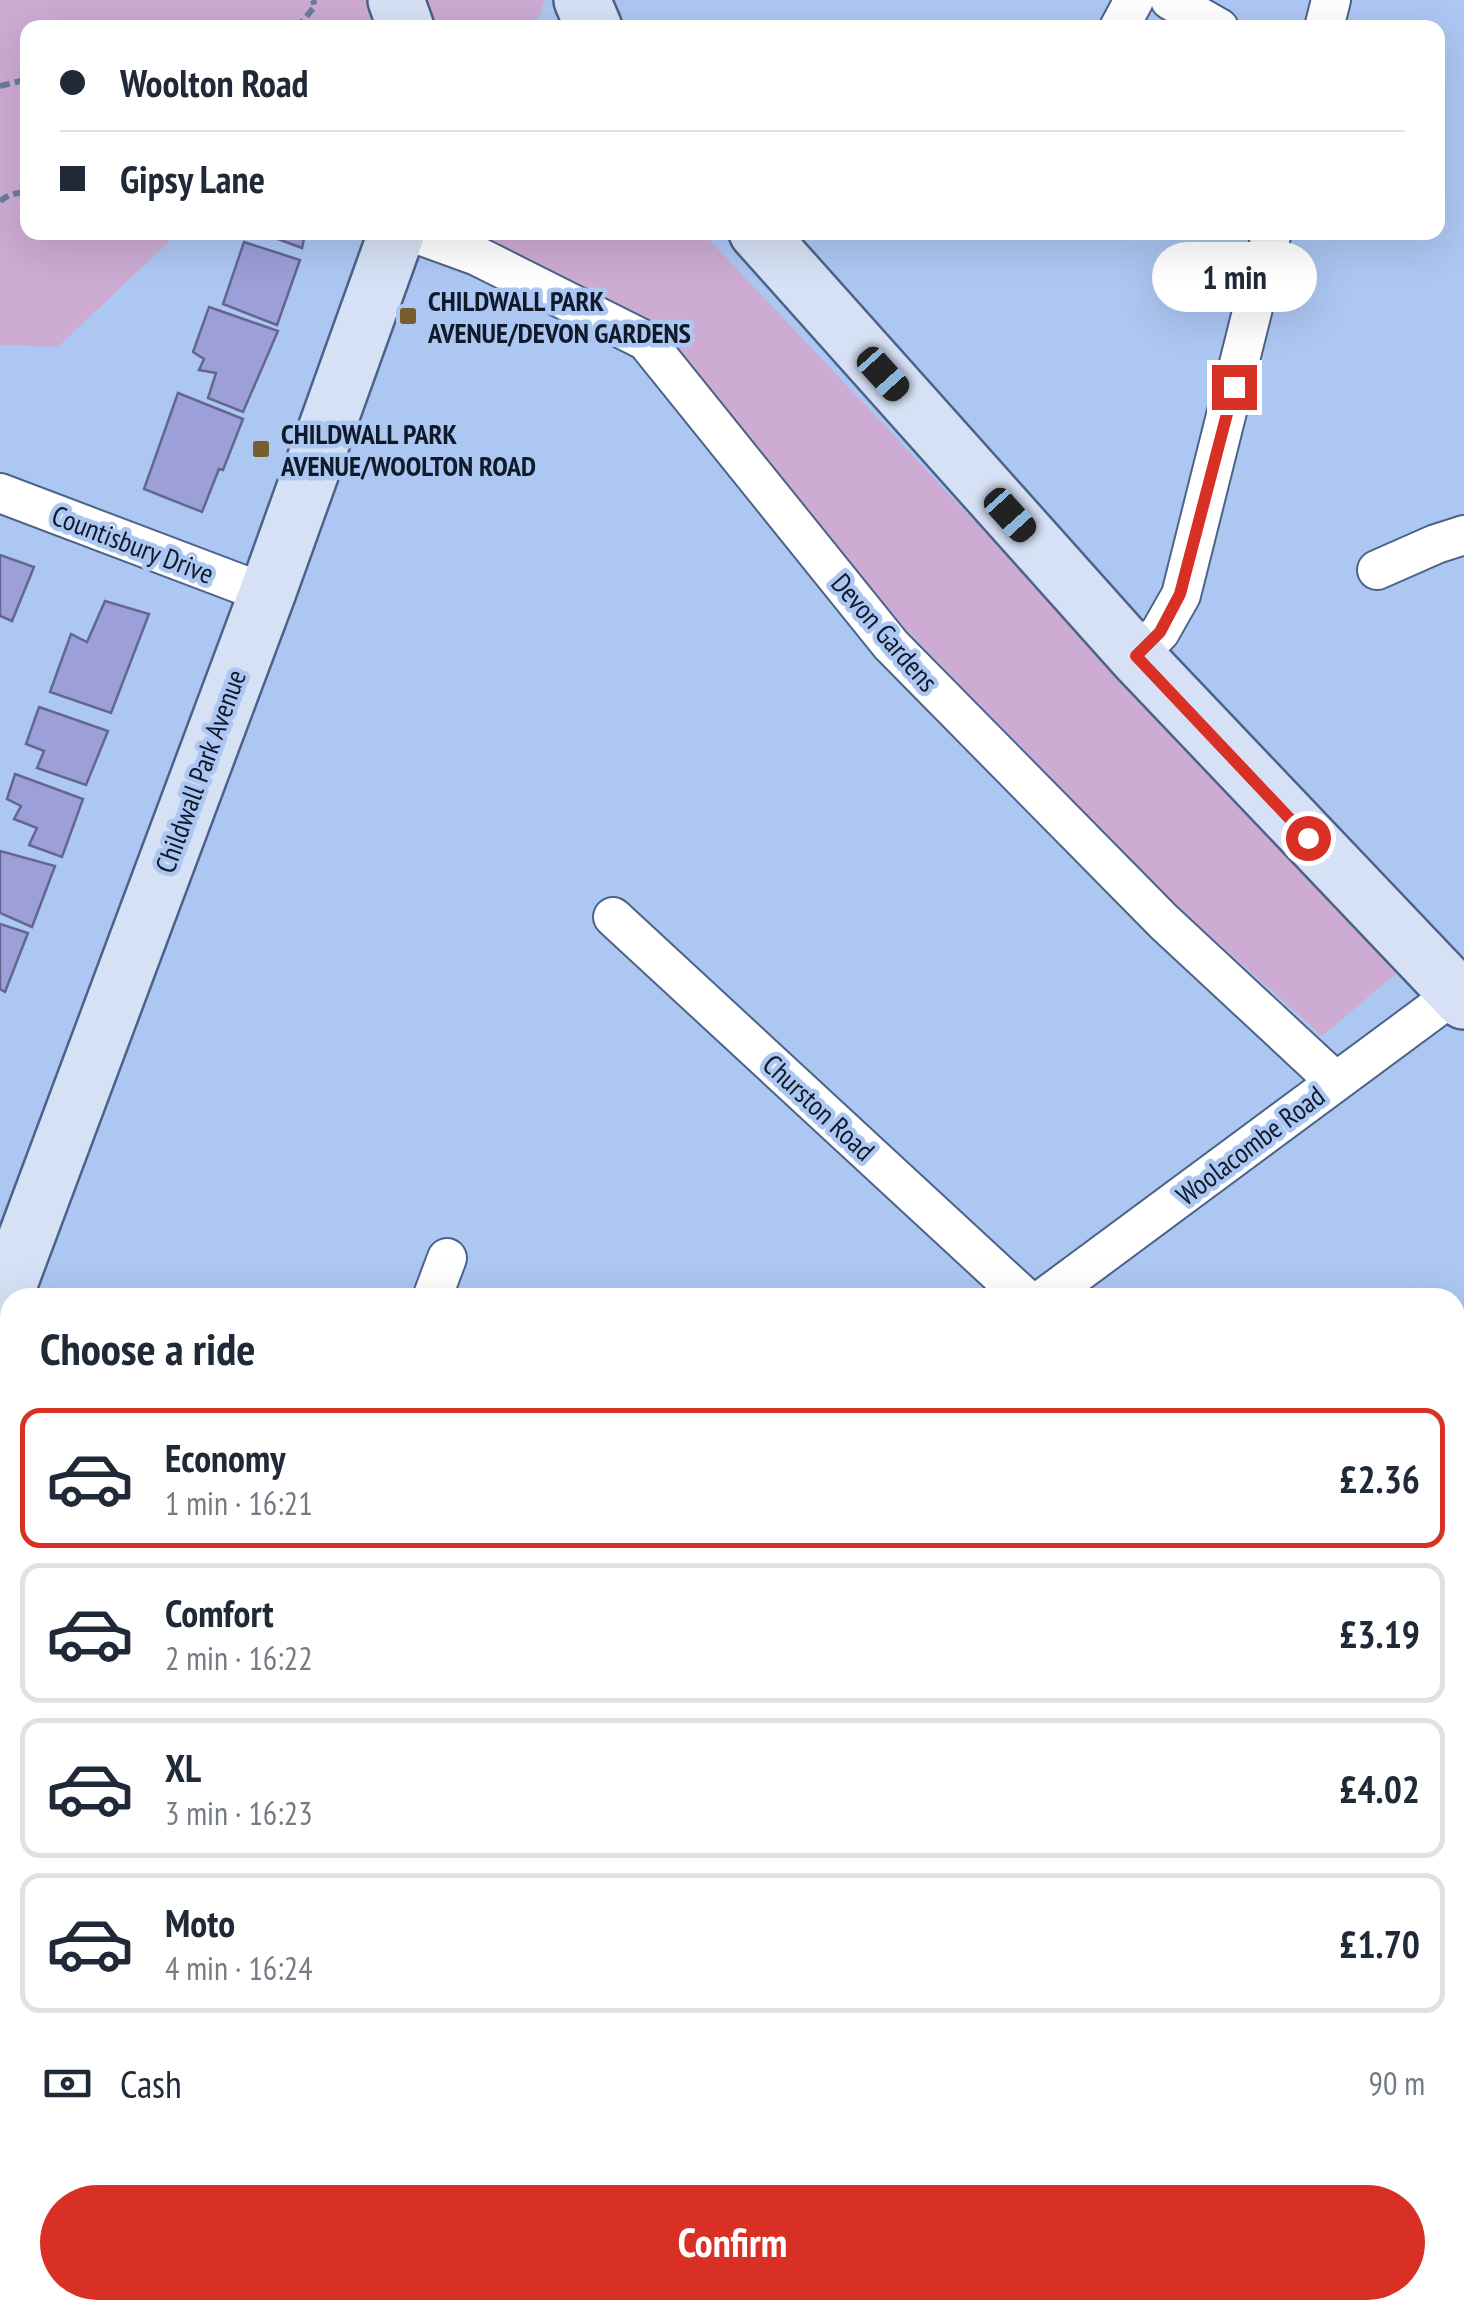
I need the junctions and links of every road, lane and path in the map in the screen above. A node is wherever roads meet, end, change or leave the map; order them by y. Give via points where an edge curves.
1 (312, 0) edge
2 (1170, 0) edge
3 (304, 20) edge
4 (1205, 20) edge
5 (394, 240) edge
6 (433, 240) edge
7 (764, 240) edge
8 (1270, 240) edge
9 (0, 493) edge
10 (1464, 535) edge
11 (1377, 570) dead end
12 (266, 594) junction
13 (1136, 656) junction
14 (614, 918) dead end
15 (1460, 997) edge
16 (1335, 1081) junction
17 (447, 1258) dead end
18 (7, 1288) edge
19 (436, 1288) edge
20 (1014, 1288) edge
21 (1057, 1288) edge

1 - 3 path via 316,6
2 - 4 street
5 - 12 street, Childwall Park Avenue
6 - 16 street, Devon Gardens via 646,341 890,645 1164,922
7 - 13 street
8 - 13 street via 1180,594 1160,632
9 - 12 street, Countisbury Drive
10 - 11 street
12 - 18 street, Childwall Park Avenue
13 - 15 street
14 - 20 street, Churston Road
15 - 16 street, Woolacombe Road
16 - 21 street, Woolacombe Road
17 - 19 street

